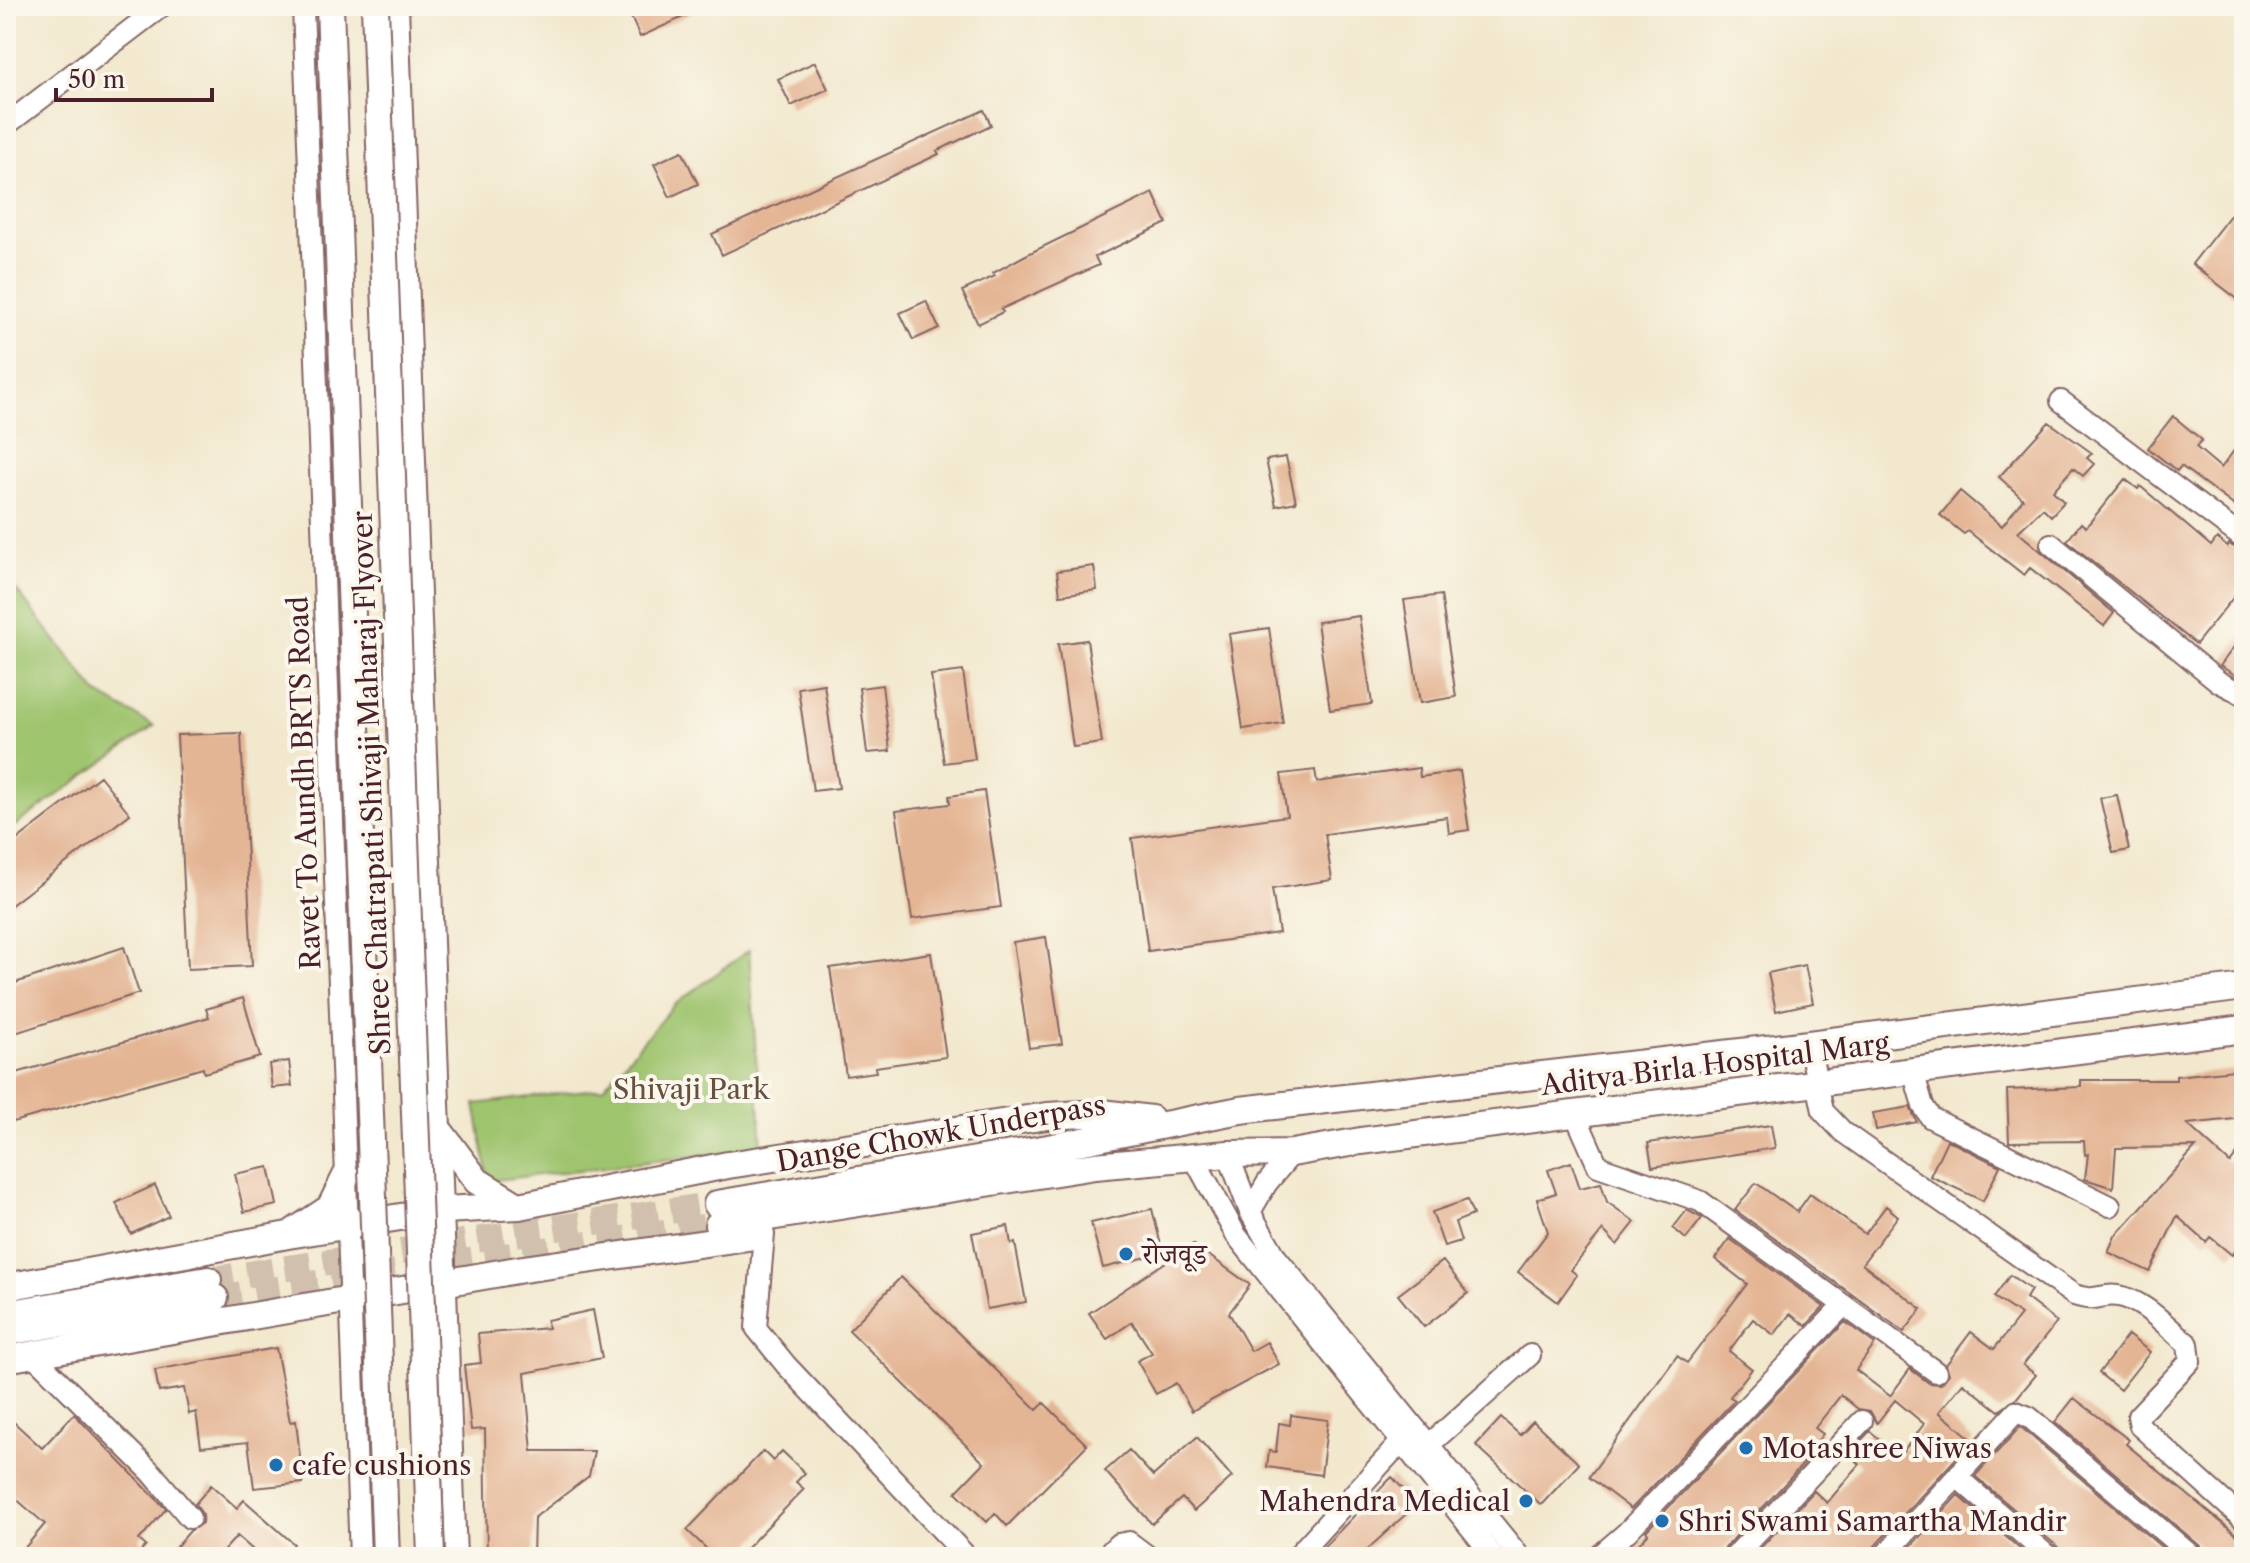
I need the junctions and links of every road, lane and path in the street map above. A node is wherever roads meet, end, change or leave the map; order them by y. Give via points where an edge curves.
1 (162, 6) edge
2 (303, 6) edge
3 (330, 6) edge
4 (375, 6) edge
5 (398, 6) edge
6 (6, 125) edge
7 (2061, 401) dead end
8 (2244, 539) edge
9 (2051, 544) dead end
10 (2244, 695) edge
11 (2244, 987) edge
12 (2244, 1029) edge
13 (1809, 1044) junction
14 (1913, 1071) junction
15 (1817, 1083) junction
16 (1575, 1114) junction
17 (1176, 1122) junction
18 (441, 1133) junction
19 (1292, 1153) junction
20 (1228, 1154) junction
21 (1194, 1158) junction
22 (1095, 1166) junction
23 (346, 1176) junction
24 (519, 1206) junction
25 (2110, 1206) dead end
26 (444, 1210) junction
27 (1250, 1212) junction
28 (350, 1227) junction
29 (764, 1234) junction
30 (288, 1235) junction
31 (447, 1281) junction
32 (6, 1287) edge
33 (350, 1298) junction
34 (1843, 1306) junction
35 (6, 1314) edge
36 (6, 1332) edge
37 (1530, 1355) dead end
38 (19, 1357) edge
39 (1936, 1372) dead end
40 (1862, 1421) dead end
41 (1400, 1443) junction
42 (1429, 1443) junction
43 (1414, 1460) junction
44 (1957, 1477) junction
45 (190, 1518) dead end
46 (2244, 1520) edge
47 (1895, 1553) edge
48 (360, 1557) edge
49 (386, 1557) edge
50 (431, 1557) edge
51 (456, 1557) edge
52 (967, 1557) edge
53 (1105, 1557) edge
54 (1149, 1557) edge
55 (1296, 1557) edge
56 (1494, 1557) edge
57 (1520, 1557) edge
58 (1598, 1557) edge
59 (1734, 1557) edge
60 (2049, 1557) edge
61 (2193, 1557) edge

1 - 6 street
2 - 23 street, Ravet To Aundh BRTS Road
3 - 49 main road, Shree Chatrapati Shivaji Maharaj Flyover, bridge
4 - 50 main road, Shree Chatrapati Shivaji Maharaj Flyover, bridge
5 - 18 street
7 - 8 street
9 - 10 street via 2219,682
11 - 13 main road, Aditya Birla Hospital Marg
12 - 14 main road, Aditya Birla Hospital Marg
13 - 15 street
13 - 17 main road, Aditya Birla Hospital Marg via 1240,1110
14 - 15 main road, Aditya Birla Hospital Marg
14 - 25 street via 1931,1118
15 - 16 main road, Aditya Birla Hospital Marg
15 - 46 street via 1823,1111 1843,1132 2074,1295 2092,1301 2114,1295 2131,1299 2188,1344 2190,1361 2138,1416 2140,1426
16 - 19 main road, Aditya Birla Hospital Marg
16 - 34 street via 1598,1166 1700,1201
17 - 22 main road, Dange Chowk Underpass via 717,1214
17 - 24 main road via 1102,1113 1047,1116 728,1165
18 - 24 main road via 477,1181
18 - 26 street
19 - 20 main road, Aditya Birla Hospital Marg
19 - 27 street
20 - 21 main road, Aditya Birla Hospital Marg
20 - 27 street
21 - 22 main road, Dange Chowk Underpass
21 - 41 street via 1236,1235
22 - 29 main road via 1061,1188
23 - 28 street, Ravet To Aundh BRTS Road
23 - 30 main road via 330,1208
24 - 26 main road
26 - 28 main road
26 - 31 street
27 - 42 street via 1276,1257
28 - 30 main road
28 - 33 street, Ravet To Aundh BRTS Road
29 - 31 main road
29 - 52 street via 756,1328
30 - 32 main road
31 - 33 main road
31 - 51 street
33 - 38 main road
33 - 48 street, Ravet To Aundh BRTS Road
34 - 39 street
34 - 58 street
35 - 36 main road via 211,1289
37 - 42 street
38 - 45 street via 152,1473
40 - 59 street
41 - 43 street
41 - 55 street
42 - 43 street
42 - 57 street
43 - 56 street
44 - 47 street
44 - 60 street
44 - 61 street via 2008,1418 2023,1413
53 - 54 street via 1118,1544 1129,1542

